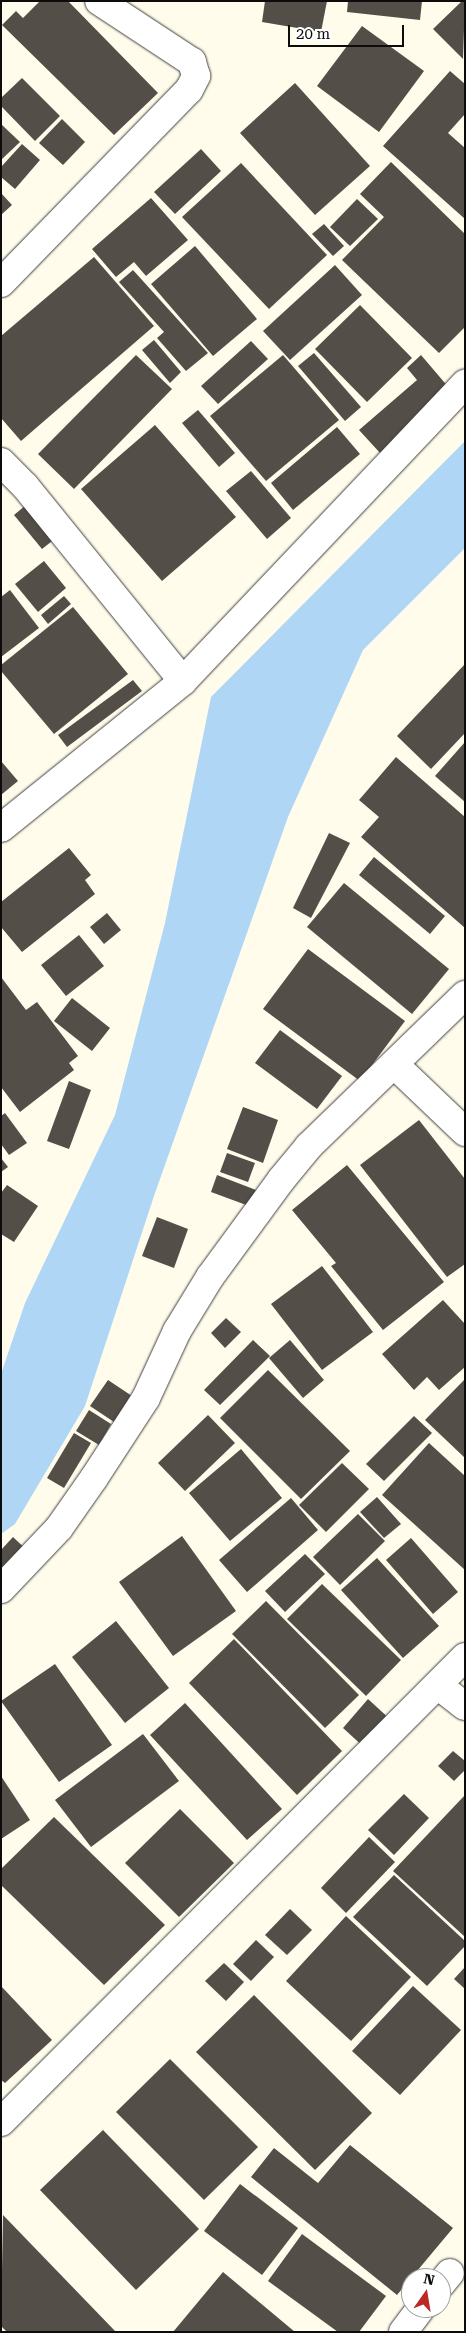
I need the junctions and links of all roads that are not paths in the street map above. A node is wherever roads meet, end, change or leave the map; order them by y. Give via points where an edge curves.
1 (99, 1) edge
2 (1, 283) edge
3 (465, 384) edge
4 (1, 462) edge
5 (183, 681) junction
6 (1, 828) edge
7 (465, 996) edge
8 (395, 1065) junction
9 (465, 1132) edge
10 (1, 1589) edge
11 (465, 1658) edge
12 (438, 1686) junction
13 (465, 1706) edge
14 (1, 2122) edge
15 (414, 2318) edge
16 (403, 2332) edge

1 - 2 street via 192,62 196,76 189,90
3 - 5 street
4 - 5 street via 25,486
5 - 6 street
7 - 8 street
8 - 9 street
8 - 10 street via 309,1146 281,1180 177,1331 146,1398 94,1478 59,1528
11 - 12 street
12 - 13 street
12 - 14 street
15 - 16 street

